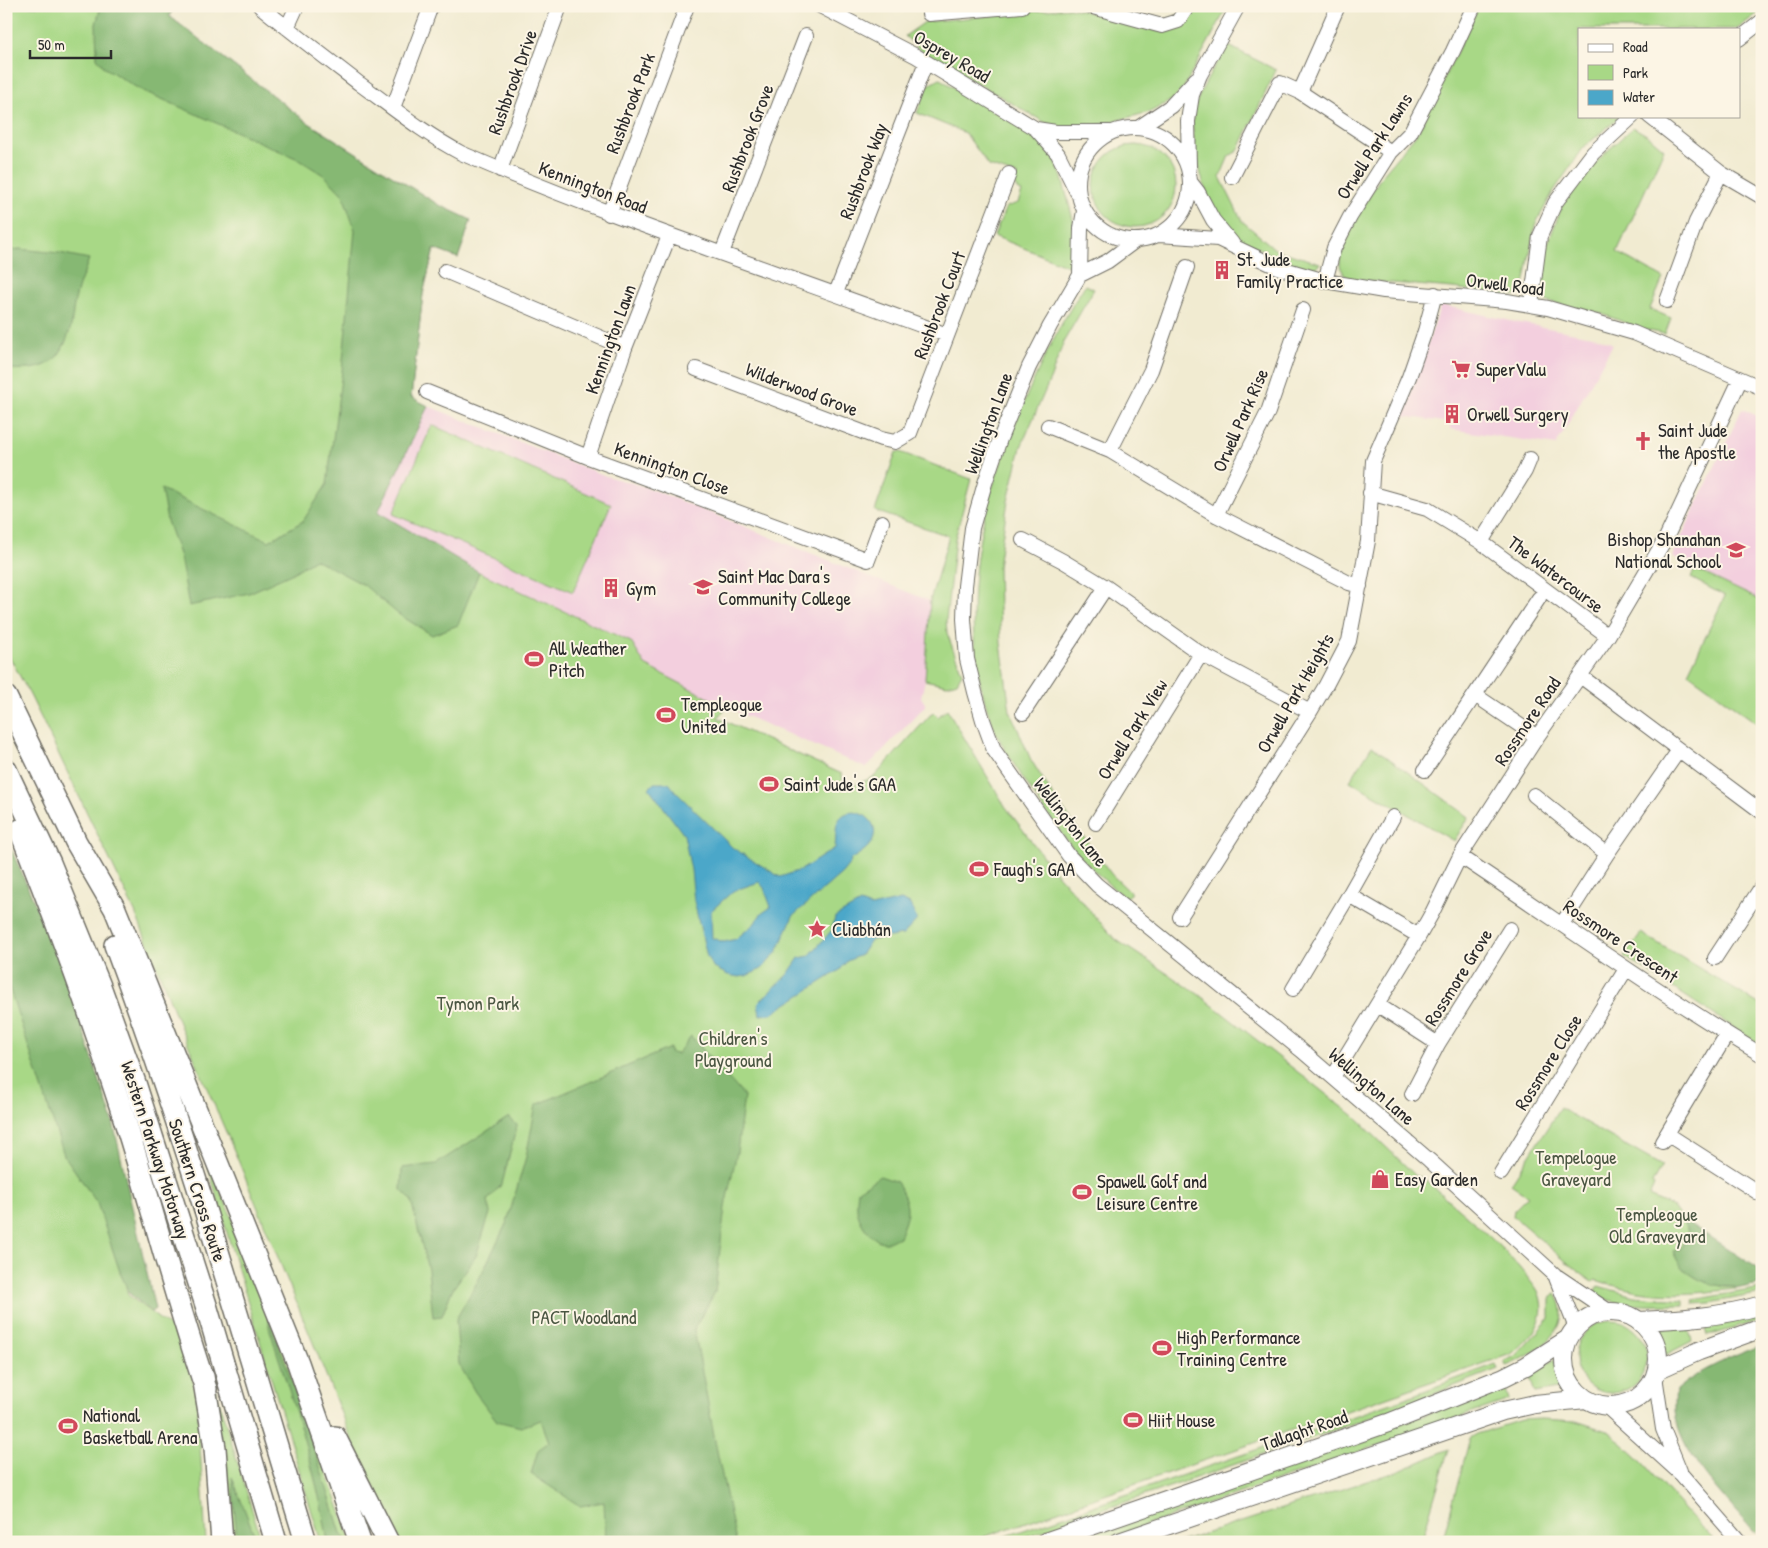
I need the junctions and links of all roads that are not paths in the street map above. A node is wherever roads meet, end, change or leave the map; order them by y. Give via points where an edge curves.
1 (260, 6) edge
2 (297, 6) edge
3 (431, 6) edge
4 (560, 6) edge
5 (687, 6) edge
6 (820, 6) edge
7 (1022, 6) edge
8 (1089, 6) edge
9 (1188, 6) edge
10 (1238, 6) edge
11 (1338, 6) edge
12 (1474, 6) edge
13 (929, 14) dead end
14 (1762, 21) edge
15 (287, 28) junction
16 (806, 36) dead end
17 (1740, 38) edge
18 (926, 62) junction
19 (1200, 75) junction
20 (1300, 92) junction
21 (392, 108) junction
22 (1631, 118) edge
23 (1652, 118) edge
24 (1138, 128) junction
25 (1036, 129) junction
26 (1113, 132) junction
27 (1391, 152) junction
28 (500, 170) junction
29 (1721, 173) junction
30 (1009, 174) dead end
31 (1190, 177) junction
32 (1232, 177) dead end
33 (1079, 197) junction
34 (1762, 197) edge
35 (1084, 211) junction
36 (610, 214) junction
37 (1159, 235) junction
38 (669, 236) junction
39 (1135, 241) junction
40 (1236, 248) junction
41 (722, 254) junction
42 (1187, 267) dead end
43 (445, 271) dead end
44 (1080, 275) junction
45 (1325, 281) junction
46 (836, 294) junction
47 (1435, 294) junction
48 (1667, 301) dead end
49 (1531, 305) junction
50 (1303, 310) dead end
51 (948, 335) junction
52 (625, 348) junction
53 (696, 369) dead end
54 (1740, 380) junction
55 (1762, 388) edge
56 (427, 392) dead end
57 (1048, 426) dead end
58 (895, 442) joint
59 (1110, 451) junction
60 (588, 457) junction
61 (1530, 459) dead end
62 (1370, 493) junction
63 (1216, 516) junction
64 (882, 522) dead end
65 (1023, 540) dead end
66 (1481, 542) junction
67 (1360, 586) junction
68 (1106, 587) junction
69 (1539, 598) dead end
70 (1608, 636) junction
71 (1201, 654) junction
72 (1587, 681) dead end
73 (1475, 695) junction
74 (6, 697) edge
75 (1310, 712) junction
76 (1023, 713) dead end
77 (1537, 737) junction
78 (1679, 750) junction
79 (6, 770) edge
80 (1424, 770) dead end
81 (6, 790) edge
82 (1534, 795) dead end
83 (1762, 812) edge
84 (1393, 817) dead end
85 (1096, 823) dead end
86 (76, 842) junction
87 (1607, 854) junction
88 (1460, 856) junction
89 (1762, 886) edge
90 (1349, 895) junction
91 (1180, 917) dead end
92 (1562, 924) junction
93 (1510, 929) dead end
94 (1419, 936) junction
95 (1715, 958) dead end
96 (1626, 970) junction
97 (1293, 989) dead end
98 (1378, 1006) junction
99 (110, 1015) junction
100 (1727, 1034) junction
101 (1438, 1044) junction
102 (1762, 1055) edge
103 (1333, 1077) junction
104 (1412, 1094) dead end
105 (1501, 1173) dead end
106 (1762, 1195) edge
107 (1555, 1275) junction
108 (1762, 1305) edge
109 (1610, 1312) junction
110 (1639, 1320) junction
111 (1762, 1328) edge
112 (1572, 1334) junction
113 (298, 1363) junction
114 (1656, 1373) junction
115 (206, 1389) junction
116 (1586, 1399) junction
117 (1606, 1406) junction
118 (1681, 1474) junction
119 (222, 1540) edge
120 (276, 1542) edge
121 (306, 1542) edge
122 (360, 1542) edge
123 (388, 1542) edge
124 (1045, 1542) edge
125 (1119, 1542) edge
126 (1740, 1542) edge

1 - 15 street, Kennington Road
2 - 15 street
3 - 21 street
4 - 28 street, Rushbrook Drive
5 - 36 street, Rushbrook Park
6 - 18 street, Osprey Road
7 - 13 street
8 - 9 street via 1162,26 1178,21
10 - 19 street
11 - 20 street
12 - 27 street, Orwell Park Lawns via 1410,133
14 - 17 street
15 - 21 street, Kennington Road
16 - 41 street, Rushbrook Grove
18 - 25 street, Osprey Road
18 - 46 street, Rushbrook Way
19 - 24 street via 1171,106
19 - 31 street via 1192,95 1188,122
20 - 27 street
20 - 32 street via 1280,83
21 - 28 street, Kennington Road via 439,141
22 - 49 street via 1593,153 1555,202 1540,236
23 - 29 street
24 - 26 street
24 - 31 street via 1169,140 1185,160
25 - 26 street, Osprey Road
25 - 33 street, Osprey Road via 1058,154
26 - 33 street via 1097,142 1085,158 1078,177
27 - 45 street, Orwell Park Lawns via 1334,248
28 - 36 street, Kennington Road
29 - 34 street
29 - 48 street via 1696,222
30 - 51 street, Rushbrook Court
31 - 37 street via 1189,198 1180,218
31 - 40 street, Orwell Road via 1212,220
33 - 35 street
35 - 39 street via 1106,233
35 - 44 street, Wellington Lane
36 - 38 street, Kennington Road
37 - 39 street
37 - 40 street, Orwell Road via 1218,239
38 - 41 street, Kennington Road
38 - 52 street, Kennington Lawn
39 - 44 street via 1108,261
40 - 45 street, Orwell Road via 1277,267
41 - 46 street, Kennington Road
42 - 59 street via 1151,370
43 - 52 street
44 - 103 street, Wellington Lane via 1029,367 1000,439 972,528 964,619 967,659 983,720 994,750 1019,787 1069,856 1097,885
45 - 47 street, Orwell Road
46 - 51 street, Kennington Road
47 - 49 street, Orwell Road
47 - 62 street, Orwell Park Heights via 1409,377 1373,461
49 - 54 street, Orwell Road via 1634,332
50 - 63 street, Orwell Park Rise via 1268,412
51 - 58 street, Rushbrook Court via 910,433
52 - 60 street, Kennington Lawn
53 - 58 street, Wilderwood Grove
54 - 55 street, Orwell Road
54 - 70 street, Rossmore Road via 1667,536
56 - 60 street, Kennington Close
57 - 59 street
59 - 63 street
60 - 64 street, Kennington Close via 868,560
61 - 66 street
62 - 66 street, The Watercourse via 1427,508
62 - 67 street, Orwell Park Heights via 1368,541
63 - 67 street via 1349,584
65 - 68 street
66 - 70 street, The Watercourse
67 - 75 street, Orwell Park Heights via 1349,641
68 - 71 street
68 - 76 street
69 - 73 street
70 - 77 street, Rossmore Road
71 - 75 street
71 - 85 street, Orwell Park View
72 - 78 street
73 - 77 street
73 - 80 street
74 - 86 highway
75 - 91 street, Orwell Park Heights
77 - 88 street, Rossmore Road
78 - 83 street
78 - 87 street
79 - 99 highway, Western Parkway Motorway via 50,863
81 - 115 highway via 112,1079
82 - 87 street
84 - 90 street
86 - 113 highway via 115,909
86 - 121 highway, Southern Cross Route via 132,991 207,1216
87 - 92 street
88 - 92 street, Rossmore Crescent
88 - 94 street, Rossmore Road
89 - 95 street
90 - 94 street
90 - 97 street
92 - 96 street, Rossmore Crescent
93 - 101 street, Rossmore Grove
94 - 98 street, Rossmore Road
96 - 100 street, Rossmore Crescent
96 - 105 street, Rossmore Close
98 - 101 street, Rossmore Grove
98 - 103 street, Rossmore Road
99 - 115 highway via 125,1086 196,1336
99 - 120 highway, Western Parkway Motorway via 203,1295
100 - 102 street, Rossmore Crescent
100 - 106 street via 1664,1138
101 - 104 street, Rossmore Grove
103 - 107 street, Wellington Lane
107 - 109 street, Wellington Lane
107 - 112 street, Wellington Lane
108 - 110 main road via 1720,1315
109 - 110 main road
109 - 112 main road via 1588,1318
110 - 114 main road via 1656,1342
111 - 114 main road via 1699,1351
112 - 116 main road via 1565,1352 1565,1365 1572,1384
112 - 124 main road, Tallaght Road via 1504,1377 1388,1424
113 - 122 highway
113 - 123 highway
114 - 117 main road via 1640,1396 1630,1402
114 - 118 street via 1663,1428
115 - 119 highway via 215,1448
116 - 117 main road
116 - 125 main road via 1503,1411
117 - 118 street
118 - 126 street

